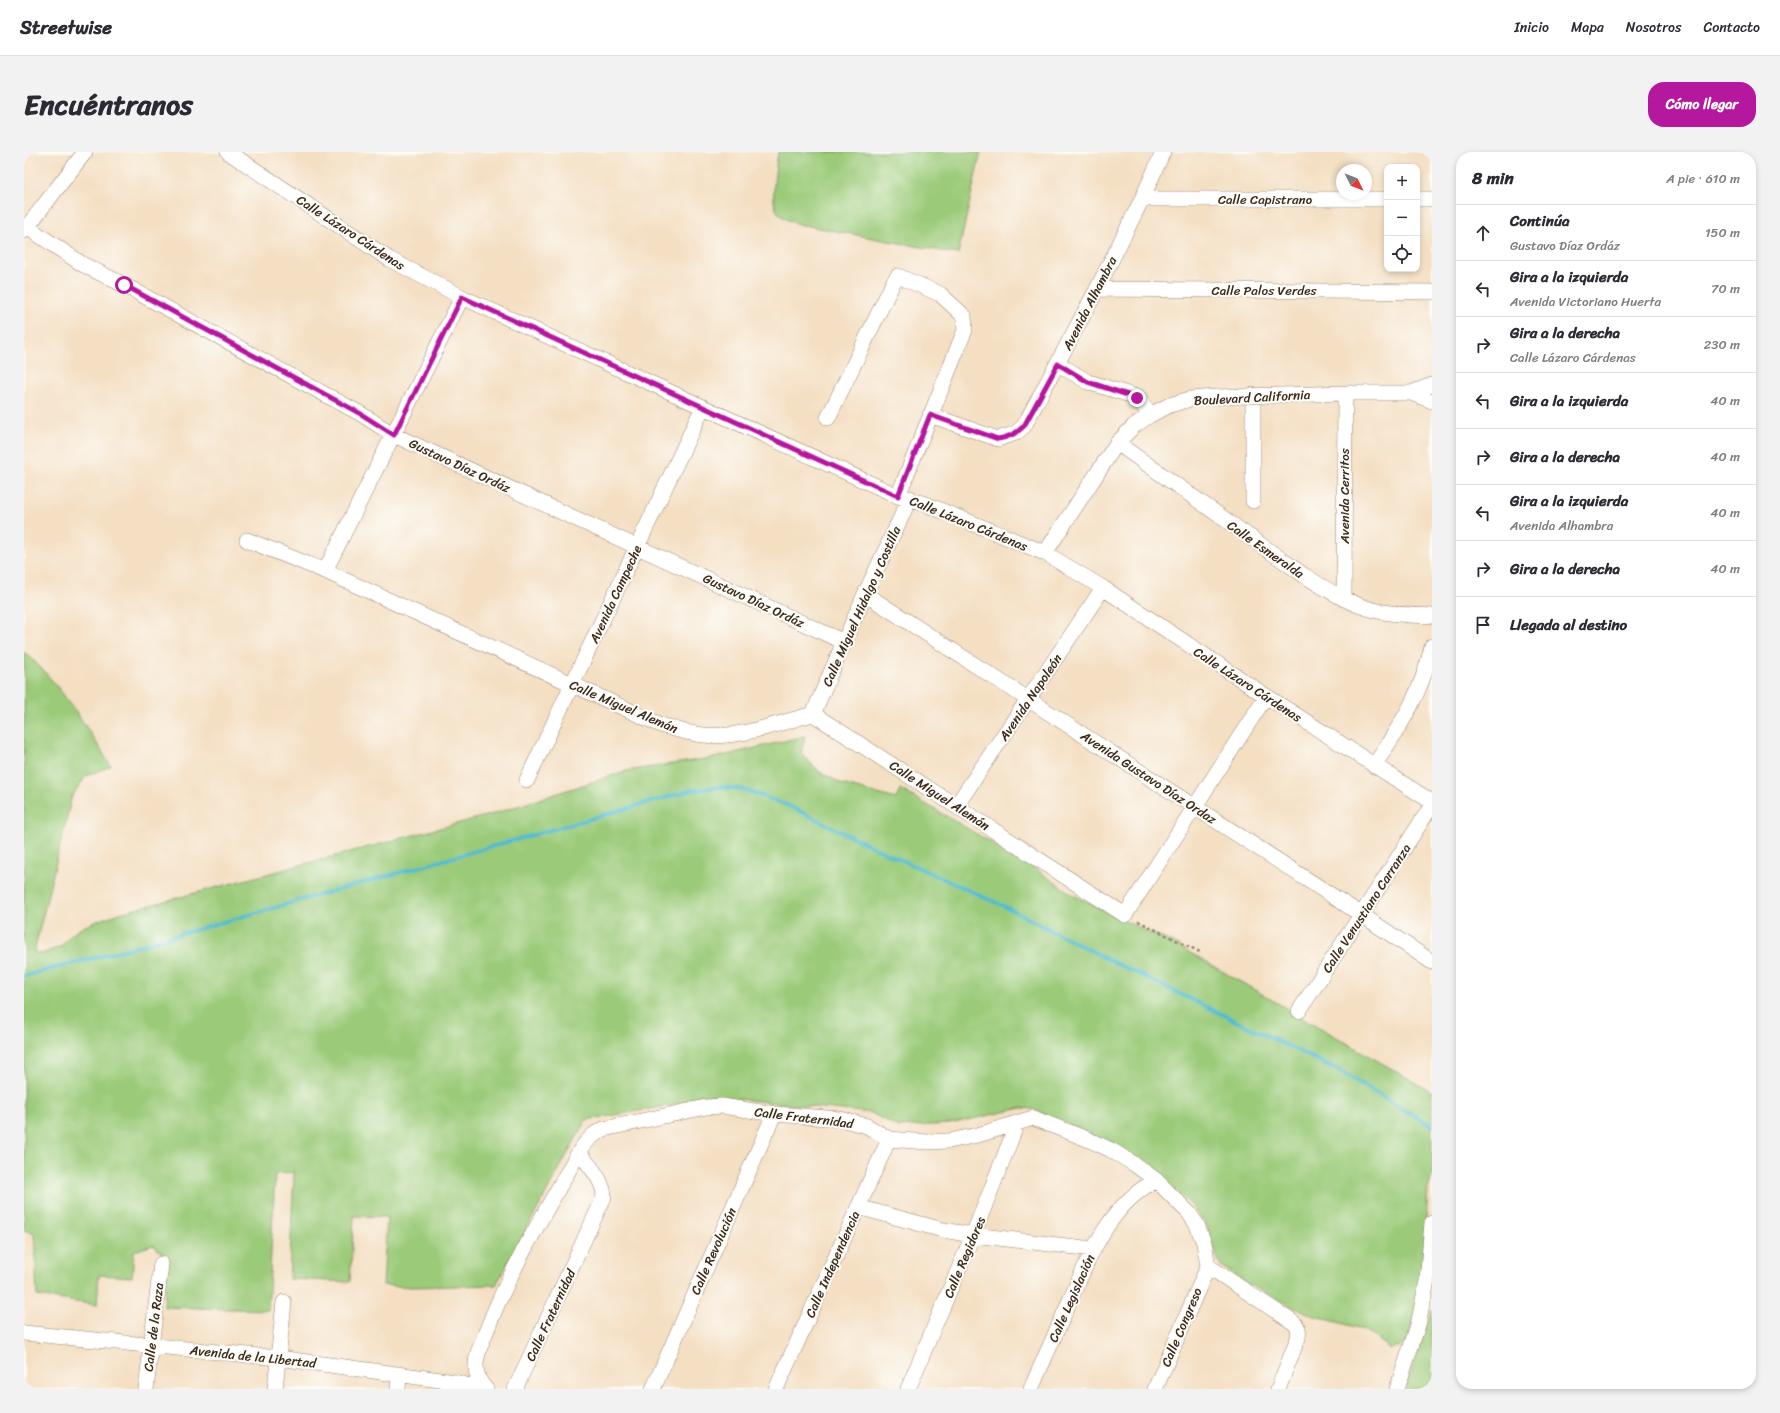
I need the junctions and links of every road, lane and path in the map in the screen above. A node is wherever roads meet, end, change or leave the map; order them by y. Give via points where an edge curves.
1 (85, 152) edge
2 (228, 152) edge
3 (1163, 152) edge
4 (1142, 199) junction
5 (1384, 199) edge
6 (1420, 199) edge
7 (1432, 199) edge
8 (25, 227) edge
9 (1097, 289) junction
10 (1432, 292) edge
11 (462, 297) junction
12 (1058, 364) junction
13 (1432, 385) edge
14 (1345, 393) junction
15 (1411, 393) junction
16 (1254, 395) junction
17 (1432, 401) edge
18 (703, 407) junction
19 (1150, 414) junction
20 (930, 415) junction
21 (828, 418) dead end
22 (394, 435) junction
23 (1117, 443) junction
24 (904, 497) junction
25 (1253, 501) dead end
26 (247, 540) dead end
27 (637, 547) junction
28 (1045, 553) junction
29 (326, 571) junction
30 (1103, 588) junction
31 (865, 594) junction
32 (1344, 599) junction
33 (1432, 616) edge
34 (844, 642) junction
35 (1432, 646) edge
36 (1429, 672) edge
37 (572, 684) junction
38 (1266, 696) junction
39 (1028, 699) junction
40 (813, 714) junction
41 (1374, 766) junction
42 (527, 780) dead end
43 (1432, 804) edge
44 (956, 806) junction
45 (1194, 806) junction
46 (1362, 914) junction
47 (1124, 915) junction
48 (1202, 953) dead end
49 (1432, 962) edge
50 (1299, 1011) dead end
51 (774, 1114) junction
52 (1017, 1124) junction
53 (889, 1139) junction
54 (579, 1152) junction
55 (1156, 1180) junction
56 (858, 1207) junction
57 (1432, 1223) edge
58 (973, 1235) junction
59 (1093, 1249) junction
60 (161, 1264) dead end
61 (1208, 1266) junction
62 (284, 1302) dead end
63 (24, 1332) edge
64 (150, 1346) junction
65 (278, 1358) junction
66 (399, 1382) edge
67 (146, 1389) edge
68 (275, 1389) edge
69 (480, 1389) edge
70 (486, 1389) edge
71 (515, 1389) edge
72 (653, 1389) edge
73 (776, 1389) edge
74 (908, 1389) edge
75 (1031, 1389) edge
76 (1155, 1389) edge
77 (1278, 1389) edge
78 (1397, 1389) edge

1 - 8 street
2 - 11 street, Calle Lázaro Cárdenas via 389,259
3 - 4 street, Avenida Alhambra
4 - 5 street, Calle Capistrano
4 - 9 street, Avenida Alhambra
6 - 7 street
8 - 22 street, Gustavo Díaz Ordáz via 82,264 361,414
9 - 10 street, Calle Palos Verdes
9 - 12 street, Avenida Alhambra
11 - 18 street, Calle Lázaro Cárdenas
11 - 22 street
12 - 19 street via 1088,382 1137,398
12 - 20 street, Avenida Alhambra via 1024,426 1016,433 998,439
13 - 15 street, Boulevard California
14 - 15 street, Boulevard California
14 - 16 street, Boulevard California
14 - 32 street, Avenida Cerritos
15 - 17 street, Boulevard California
16 - 19 street, Boulevard California via 1190,399
16 - 25 street
18 - 24 street, Calle Lázaro Cárdenas
18 - 27 street, Avenida Campeche
19 - 23 street, Boulevard California
20 - 21 street, Calle Miguel Hidalgo y Costilla via 965,330 964,316 940,294 898,276
20 - 24 street, Calle Miguel Hidalgo y Costilla
22 - 27 street, Gustavo Díaz Ordáz
22 - 29 street
23 - 28 street, Boulevard California
23 - 32 street, Calle Esmeralda via 1305,576
24 - 28 street, Calle Lázaro Cárdenas
24 - 31 street, Calle Miguel Hidalgo y Costilla
26 - 29 street, Calle Miguel Alemán
27 - 34 street, Gustavo Díaz Ordáz
27 - 37 street, Avenida Campeche
28 - 30 street, Calle Lázaro Cárdenas
29 - 37 street, Calle Miguel Alemán
30 - 38 street, Calle Lázaro Cárdenas
30 - 39 street, Avenida Napoleón
31 - 34 street, Calle Miguel Hidalgo y Costilla
31 - 39 street, Avenida Gustavo Díaz Ordaz
32 - 33 street, Calle Esmeralda via 1373,610
34 - 40 street, Calle Miguel Hidalgo y Costilla
35 - 36 street
36 - 41 street via 1404,719
37 - 40 street, Calle Miguel Alemán via 661,725 705,736 734,734
37 - 42 street, Avenida Campeche
38 - 41 street, Calle Lázaro Cárdenas
38 - 45 street
39 - 44 street, Avenida Napoleón
39 - 45 street, Avenida Gustavo Díaz Ordaz
40 - 44 street, Calle Miguel Alemán
41 - 43 street, Calle Lázaro Cárdenas
43 - 46 street, Calle Venustiano Carranza
44 - 47 street, Calle Miguel Alemán
45 - 46 street, Avenida Gustavo Díaz Ordaz
45 - 47 street
46 - 49 street, Avenida Gustavo Díaz Ordaz
46 - 50 street, Calle Venustiano Carranza
47 - 48 path
51 - 53 street, Calle Fraternidad via 854,1122 867,1126
51 - 54 street, Calle Fraternidad via 722,1106 706,1107 604,1129 588,1139
51 - 72 street, Calle Revolución
52 - 53 street, Calle Fraternidad via 949,1141
52 - 55 street, Calle Fraternidad via 1033,1118 1082,1137 1128,1160
52 - 58 street, Calle Regidores
53 - 56 street, Calle Independencia
54 - 70 street, Calle Fraternidad via 518,1261 494,1311 476,1366 478,1377
54 - 71 street, Calle Fraternidad via 601,1183 604,1197
55 - 59 street, Calle Legislación via 1132,1195 1118,1210
55 - 61 street, Calle Fraternidad via 1189,1213 1197,1226 1204,1243
56 - 58 street via 943,1230
56 - 73 street, Calle Independencia
57 - 78 street via 1427,1281 1418,1325
58 - 59 street
58 - 74 street, Calle Regidores
59 - 75 street, Calle Legislación
60 - 64 street, Calle de la Raza
61 - 76 street, Calle Congreso
61 - 77 street via 1294,1322 1299,1332
62 - 65 street
63 - 64 street, Avenida de la Libertad
64 - 65 street, Avenida de la Libertad
64 - 67 street, Calle de la Raza
65 - 66 street, Avenida de la Libertad
65 - 68 street
66 - 69 street, Avenida de la Libertad via 455,1382

